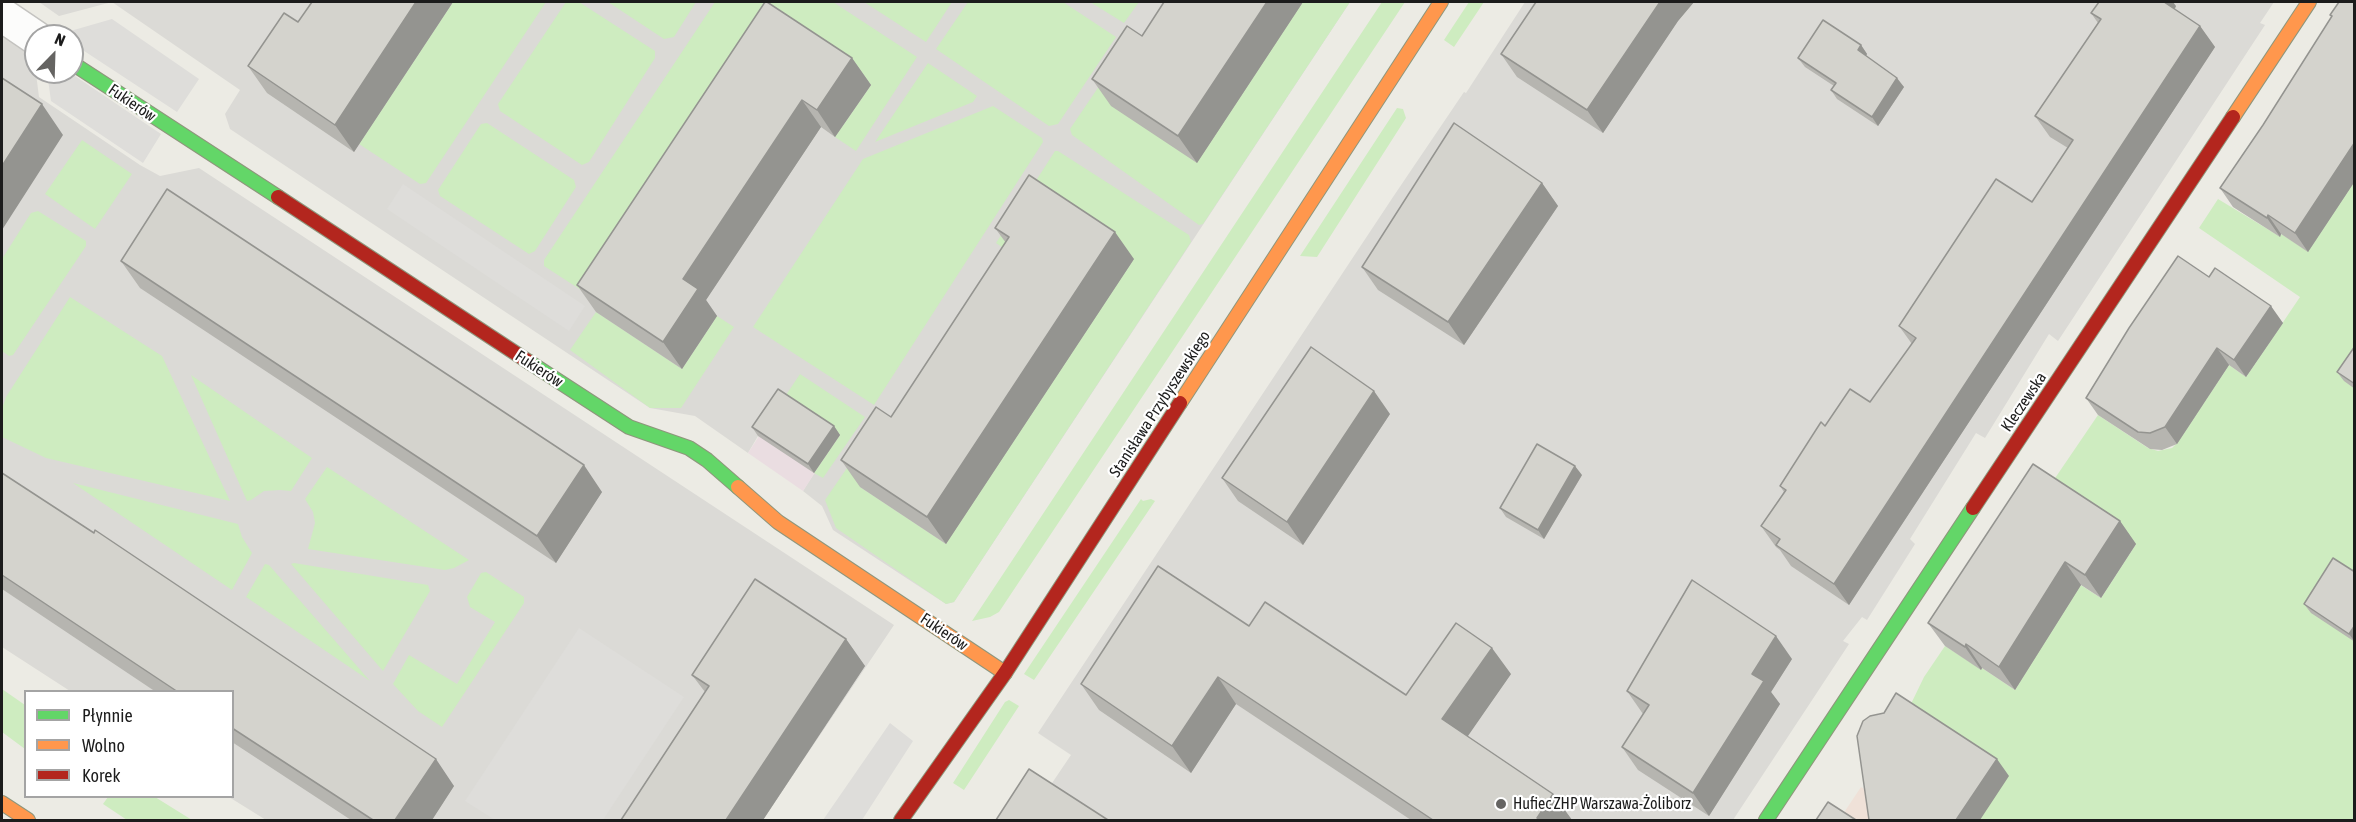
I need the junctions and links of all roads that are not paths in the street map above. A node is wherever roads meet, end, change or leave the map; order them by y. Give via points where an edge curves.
1 (1441, 2) edge
2 (2309, 2) edge
3 (2, 15) edge
4 (24, 30) edge
5 (84, 71) edge
6 (1005, 673) junction
7 (2, 803) edge
8 (28, 820) edge
9 (902, 820) edge
10 (1766, 820) edge

1 - 6 street, Stanisława Przybyszewskiego
2 - 10 street, Kleczewska
3 - 4 street
5 - 6 street, Fukierów via 629,427 689,448 778,522
6 - 9 street, Stanisława Przybyszewskiego
7 - 8 street

